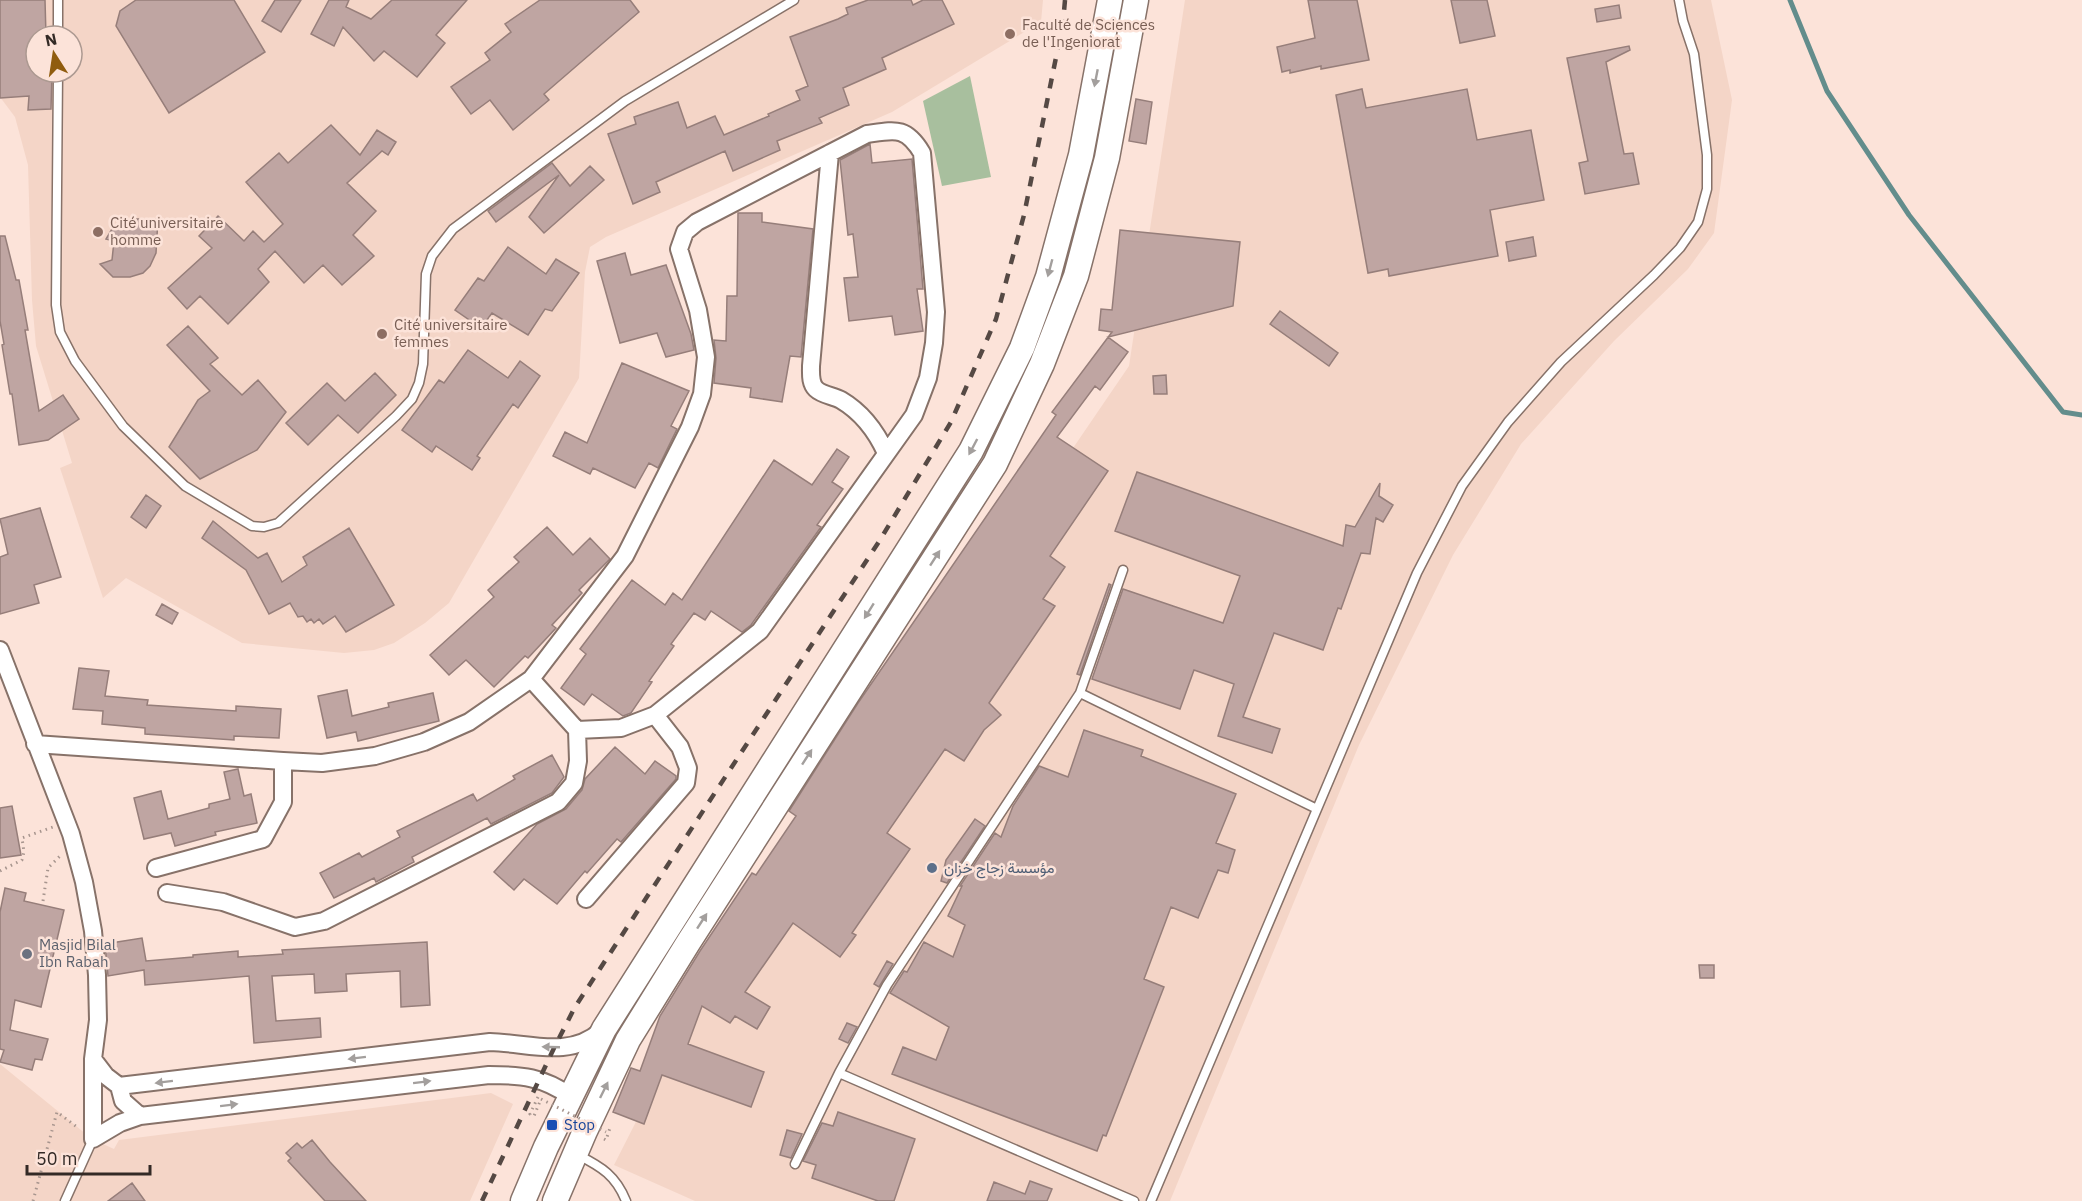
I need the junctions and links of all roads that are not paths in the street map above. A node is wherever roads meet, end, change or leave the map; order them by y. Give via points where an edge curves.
1 (58, 0) edge
2 (794, 0) edge
3 (1110, 0) edge
4 (1136, 0) edge
5 (1679, 0) edge
6 (58, 24) edge
7 (58, 84) edge
8 (830, 153) junction
9 (886, 453) junction
10 (1123, 570) dead end
11 (0, 651) edge
12 (531, 679) junction
13 (1080, 693) junction
14 (655, 715) junction
15 (577, 730) junction
16 (35, 744) junction
17 (283, 761) junction
18 (1317, 809) junction
19 (156, 868) dead end
20 (167, 893) dead end
21 (586, 899) dead end
22 (604, 1029) junction
23 (93, 1059) junction
24 (839, 1073) junction
25 (119, 1086) junction
26 (570, 1096) junction
27 (140, 1116) junction
28 (93, 1139) junction
29 (575, 1154) junction
30 (795, 1164) dead end
31 (65, 1201) edge
32 (524, 1201) edge
33 (555, 1201) edge
34 (626, 1201) edge
35 (1134, 1201) edge
36 (1151, 1201) edge

1 - 6 lane
2 - 7 lane via 625,101 453,230 432,256 426,274 423,364 412,399 278,523 264,527 252,526 185,486 123,426 75,361 60,332 56,305
3 -> 22 main road via 1081,155 1048,277 1022,348 971,451
29 -> 4 main road via 628,1040 995,464 1042,364 1076,276 1107,158
5 - 18 lane via 1694,54 1707,155 1707,189 1698,222 1654,275 1561,362 1508,422 1461,486 1417,573
8 - 9 street via 812,382 817,390 841,400 871,424
8 - 9 street via 867,134 895,130 913,138 922,153 936,312 934,343 928,378 914,415
8 - 12 street via 697,222 685,232 679,249 698,310 706,357 702,394 685,437 625,556
9 - 14 street via 760,631
10 - 13 lane
11 - 16 street
12 - 15 street
12 - 17 street via 469,722 424,742 375,756 322,763
13 - 18 lane
13 - 24 lane via 887,985
14 - 15 street via 621,728
14 - 21 street via 680,747 688,768 686,783
15 - 20 street via 574,783 558,802 324,921 295,927 223,902
16 - 17 street
16 - 23 street via 74,844 84,882 96,964 98,1020
17 - 19 street via 283,802 263,839
18 - 36 lane
22 -> 25 street via 575,1046 490,1042
22 - 26 main road
23 - 25 street
23 - 28 street
24 - 30 lane
24 - 35 lane
25 - 27 street via 123,1101
27 -> 26 street via 489,1075 539,1079
26 - 32 main road
27 - 28 street
28 - 31 lane
29 - 33 main road
29 - 34 lane via 602,1167

